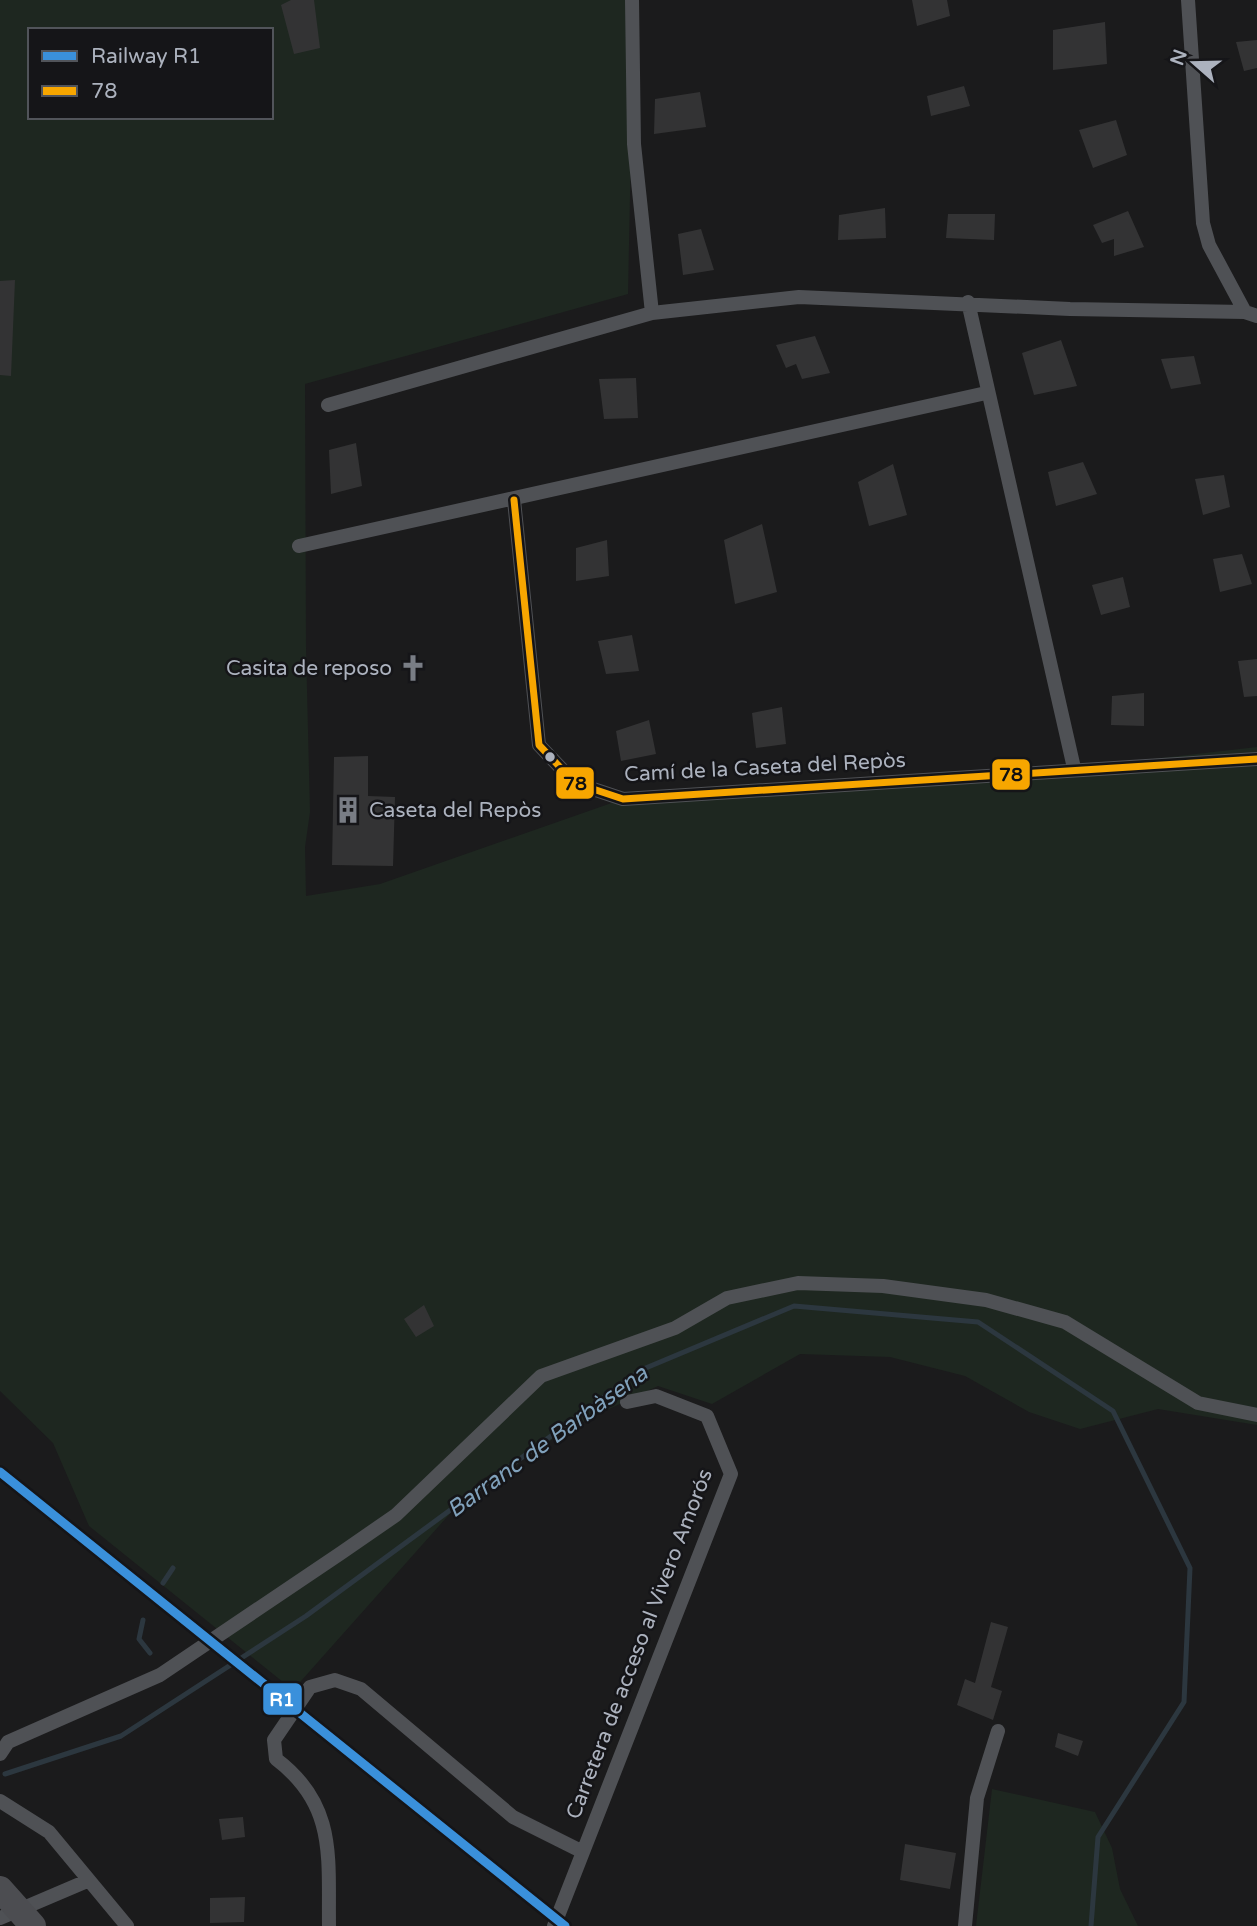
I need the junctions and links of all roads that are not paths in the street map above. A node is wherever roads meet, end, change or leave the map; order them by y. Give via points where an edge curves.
1 (632, 0) edge
2 (1188, 0) edge
3 (968, 302) junction
4 (652, 313) junction
5 (1251, 314) edge
6 (986, 393) junction
7 (328, 405) dead end
8 (514, 500) junction
9 (299, 546) dead end
10 (1257, 759) edge
11 (1074, 768) junction
12 (627, 1402) dead end
13 (1257, 1415) edge
14 (998, 1731) dead end
15 (0, 1754) edge
16 (0, 1801) edge
17 (583, 1852) junction
18 (87, 1881) junction
19 (0, 1889) edge
20 (0, 1918) edge
21 (33, 1926) edge
22 (127, 1926) edge
23 (329, 1926) edge
24 (554, 1926) edge
25 (965, 1926) edge

1 - 4 street via 634,145
2 - 5 street via 1203,223 1209,245
3 - 4 street via 799,297
3 - 5 street
3 - 6 street
4 - 7 street
6 - 8 street
6 - 11 street
8 - 9 street
8 - 11 street, Camí de la Caseta del Repòs via 539,745 575,783 623,799
10 - 11 street, Camí de la Caseta del Repòs
12 - 17 street, Carretera de acceso al Vivero Amorós via 656,1396 707,1416 731,1474
13 - 15 street via 1198,1403 1065,1322 986,1300 883,1286 798,1283 727,1298 675,1328 541,1376 392,1517 160,1675 8,1742
14 - 25 street via 977,1798
16 - 18 street via 49,1832
17 - 23 street via 513,1817 361,1689 335,1680 322,1683 310,1687 274,1740 276,1759 298,1776 327,1830
17 - 24 street, Carretera de acceso al Vivero Amorós
18 - 20 street
18 - 22 street
19 - 21 highway, bridge

